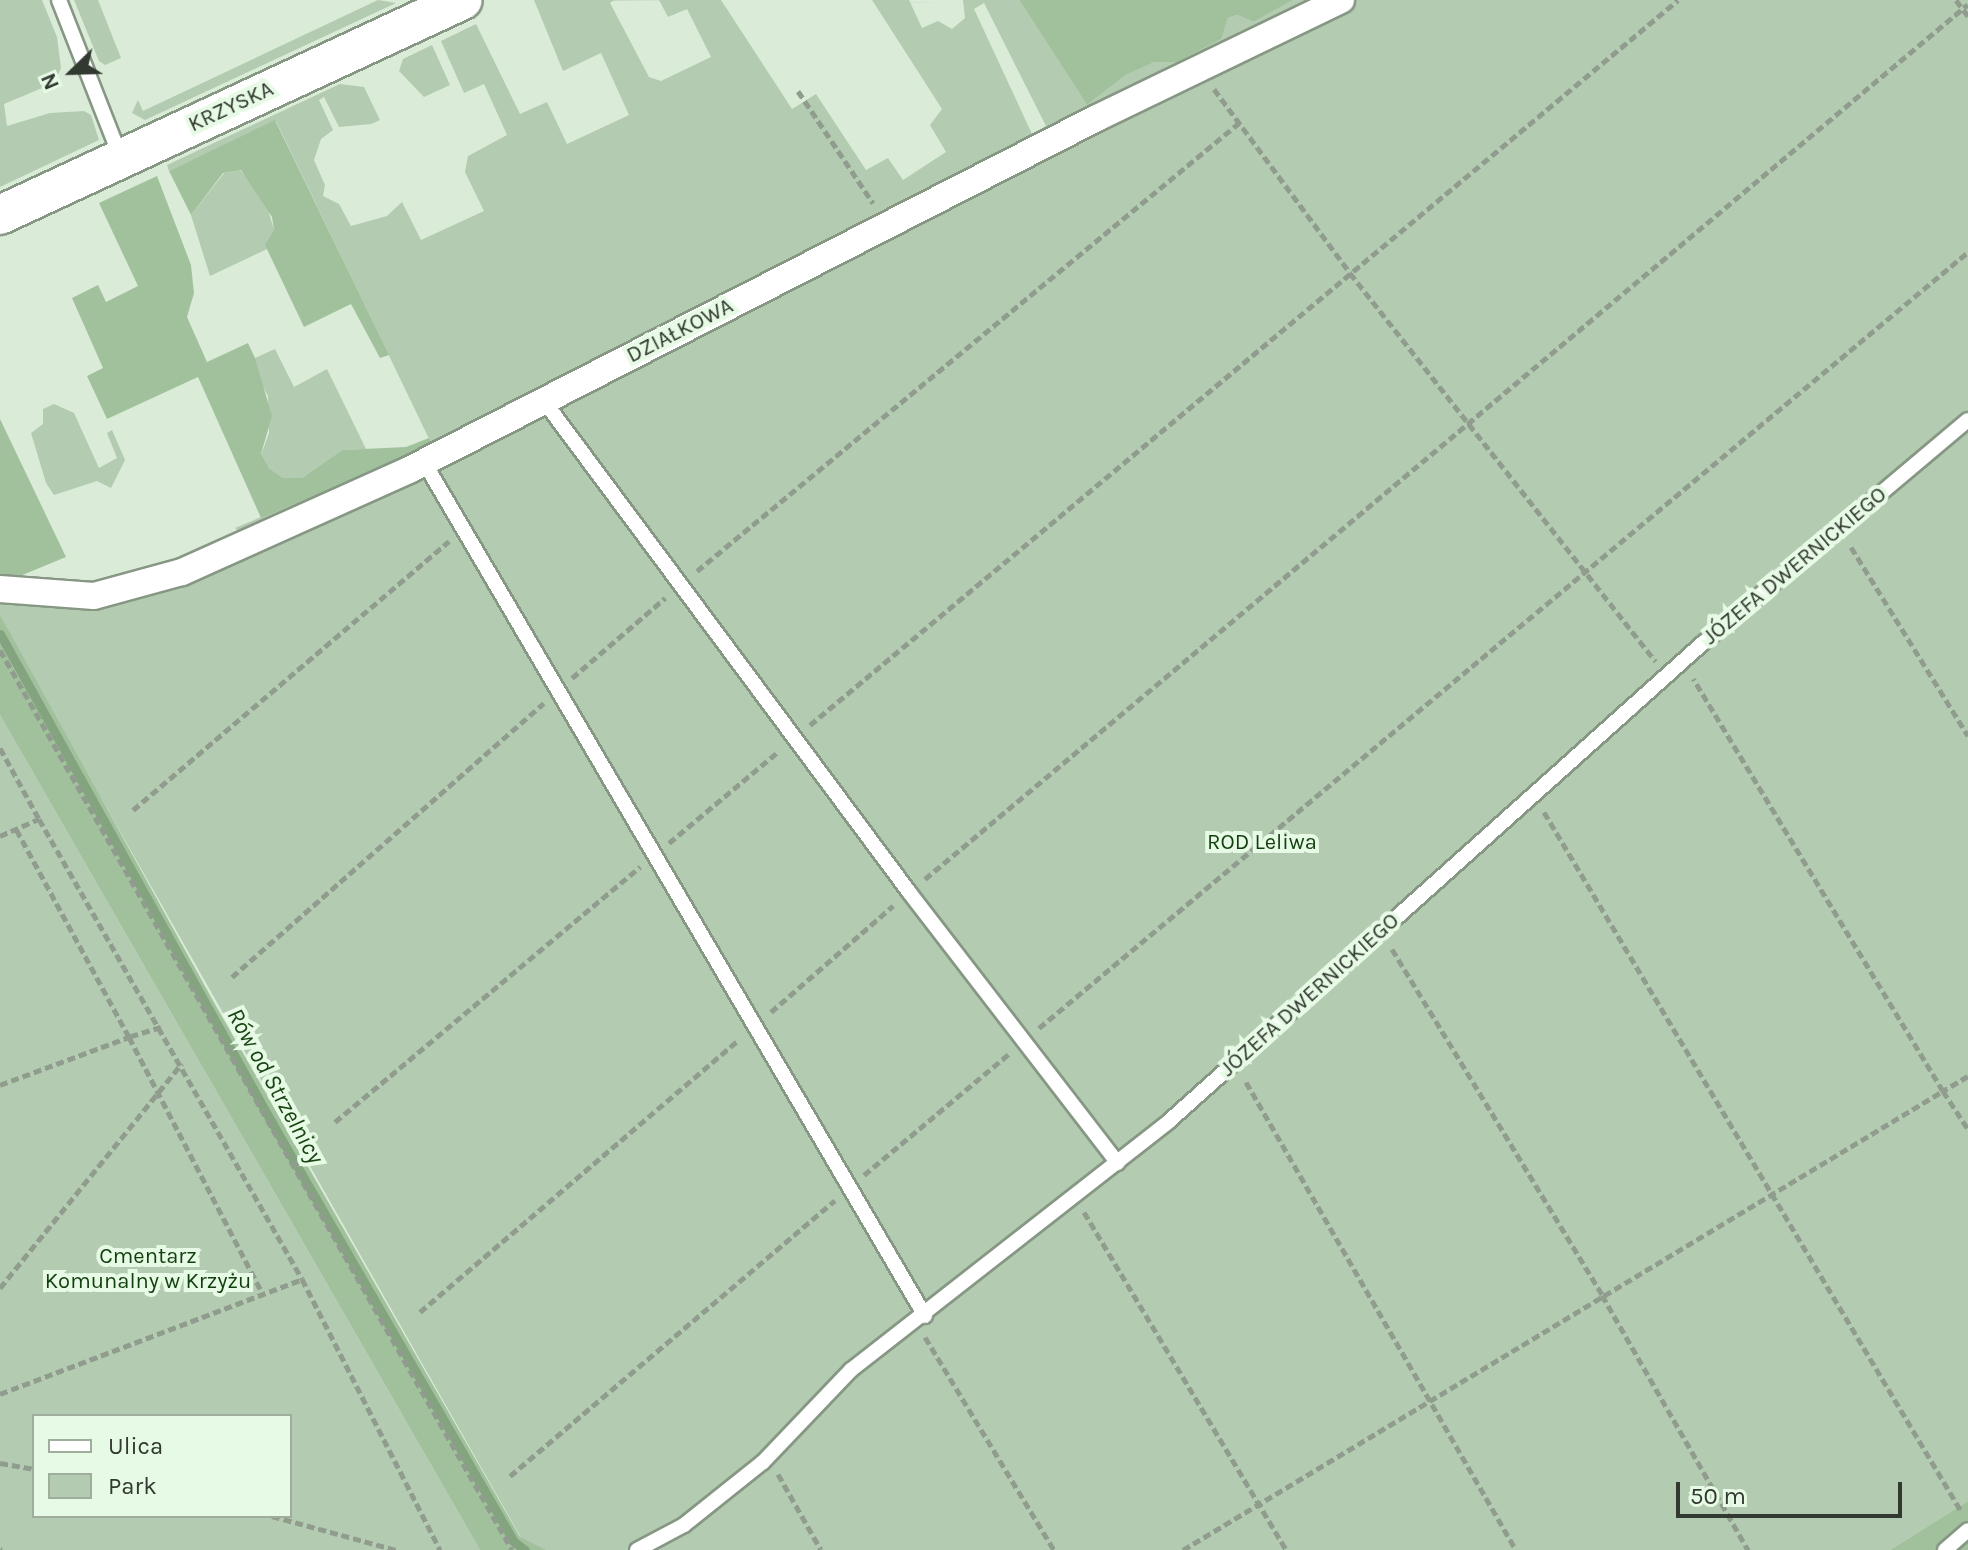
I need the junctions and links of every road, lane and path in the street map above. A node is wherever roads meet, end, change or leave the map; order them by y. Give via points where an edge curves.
1 (59, 0) edge
2 (463, 0) edge
3 (1341, 0) edge
4 (1678, 0) edge
5 (1956, 0) edge
6 (1968, 4) edge
7 (1962, 9) junction
8 (1968, 16) edge
9 (1199, 68) junction
10 (798, 91) dead end
11 (1239, 123) junction
12 (122, 158) junction
13 (0, 215) edge
14 (887, 224) junction
15 (1968, 252) edge
16 (1350, 273) junction
17 (544, 401) junction
18 (1968, 420) edge
19 (1468, 423) junction
20 (424, 462) junction
21 (463, 529) junction
22 (1839, 530) junction
23 (1585, 573) junction
24 (679, 585) junction
25 (0, 589) edge
26 (0, 650) edge
27 (1682, 662) junction
28 (1667, 676) junction
29 (557, 691) junction
30 (1968, 736) edge
31 (794, 739) junction
32 (0, 748) edge
33 (1534, 794) junction
34 (133, 810) dead end
35 (39, 819) junction
36 (16, 829) junction
37 (0, 835) edge
38 (653, 856) junction
39 (909, 892) junction
40 (1380, 932) junction
41 (232, 977) dead end
42 (161, 1027) junction
43 (754, 1027) junction
44 (129, 1037) junction
45 (1022, 1043) junction
46 (182, 1063) junction
47 (1230, 1069) junction
48 (1968, 1076) edge
49 (0, 1085) edge
50 (1943, 1091) junction
51 (156, 1096) junction
52 (335, 1122) dead end
53 (1968, 1129) edge
54 (1118, 1163) junction
55 (848, 1189) junction
56 (1775, 1195) junction
57 (1073, 1199) junction
58 (302, 1279) junction
59 (0, 1288) edge
60 (263, 1294) junction
61 (1602, 1295) junction
62 (420, 1312) dead end
63 (919, 1320) junction
64 (0, 1394) edge
65 (1430, 1401) junction
66 (763, 1462) junction
67 (0, 1463) edge
68 (32, 1469) edge
69 (510, 1476) dead end
70 (1259, 1504) junction
71 (279, 1518) edge
72 (1968, 1523) edge
73 (1968, 1530) edge
74 (396, 1550) edge
75 (440, 1550) edge
76 (512, 1550) edge
77 (637, 1550) edge
78 (821, 1550) edge
79 (1054, 1550) edge
80 (1183, 1550) edge
81 (1286, 1550) edge
82 (1516, 1550) edge
83 (1748, 1550) edge
84 (1945, 1550) edge

1 - 12 lane
2 - 12 street, KRZYSKA
3 - 9 street, DZIAŁKOWA
4 - 16 path
5 - 7 path
6 - 7 path
7 - 8 path
7 - 19 path
9 - 11 path
9 - 14 street, DZIAŁKOWA
10 - 14 path
11 - 16 path
11 - 24 path
12 - 13 street, KRZYSKA
14 - 17 street, DZIAŁKOWA
15 - 23 path
16 - 19 path
16 - 31 path
17 - 20 street, DZIAŁKOWA
17 - 24 lane
18 - 22 lane, JÓZEFA DWERNICKIEGO
19 - 23 path
19 - 39 path
20 - 21 lane
20 - 25 street, DZIAŁKOWA via 182,572 94,596
21 - 29 lane
21 - 34 path
22 - 27 lane, JÓZEFA DWERNICKIEGO
22 - 30 path
23 - 28 path
23 - 45 path
24 - 29 path
24 - 31 lane
26 - 76 path
27 - 28 lane, JÓZEFA DWERNICKIEGO
27 - 50 path
28 - 33 lane, JÓZEFA DWERNICKIEGO
29 - 38 lane
29 - 41 path
31 - 38 path
31 - 39 lane
32 - 35 path
33 - 40 lane, JÓZEFA DWERNICKIEGO
33 - 56 path
35 - 36 path
35 - 42 path
36 - 37 path
36 - 44 path
38 - 43 lane
38 - 52 path
39 - 43 path
39 - 45 lane
40 - 47 lane, JÓZEFA DWERNICKIEGO
40 - 61 path
42 - 44 path
42 - 46 path
43 - 55 lane
43 - 62 path
44 - 49 path
44 - 51 path
45 - 54 lane
45 - 55 path
46 - 51 path
46 - 58 path
47 - 54 lane, JÓZEFA DWERNICKIEGO
47 - 65 path via 1243,1077
48 - 50 path
50 - 53 path
50 - 56 path
51 - 59 path
51 - 60 path
54 - 57 lane, JÓZEFA DWERNICKIEGO
55 - 63 lane
55 - 69 path
56 - 61 path
56 - 72 path
57 - 63 lane, JÓZEFA DWERNICKIEGO
57 - 70 path
58 - 60 path
58 - 75 path
60 - 64 path
61 - 65 path
61 - 83 path
63 - 66 lane, JÓZEFA DWERNICKIEGO via 851,1370
63 - 79 path
65 - 70 path
65 - 82 path
66 - 77 lane, JÓZEFA DWERNICKIEGO via 684,1525
66 - 78 path via 773,1465
67 - 68 path
70 - 80 path
70 - 81 path
71 - 74 path
73 - 84 lane

